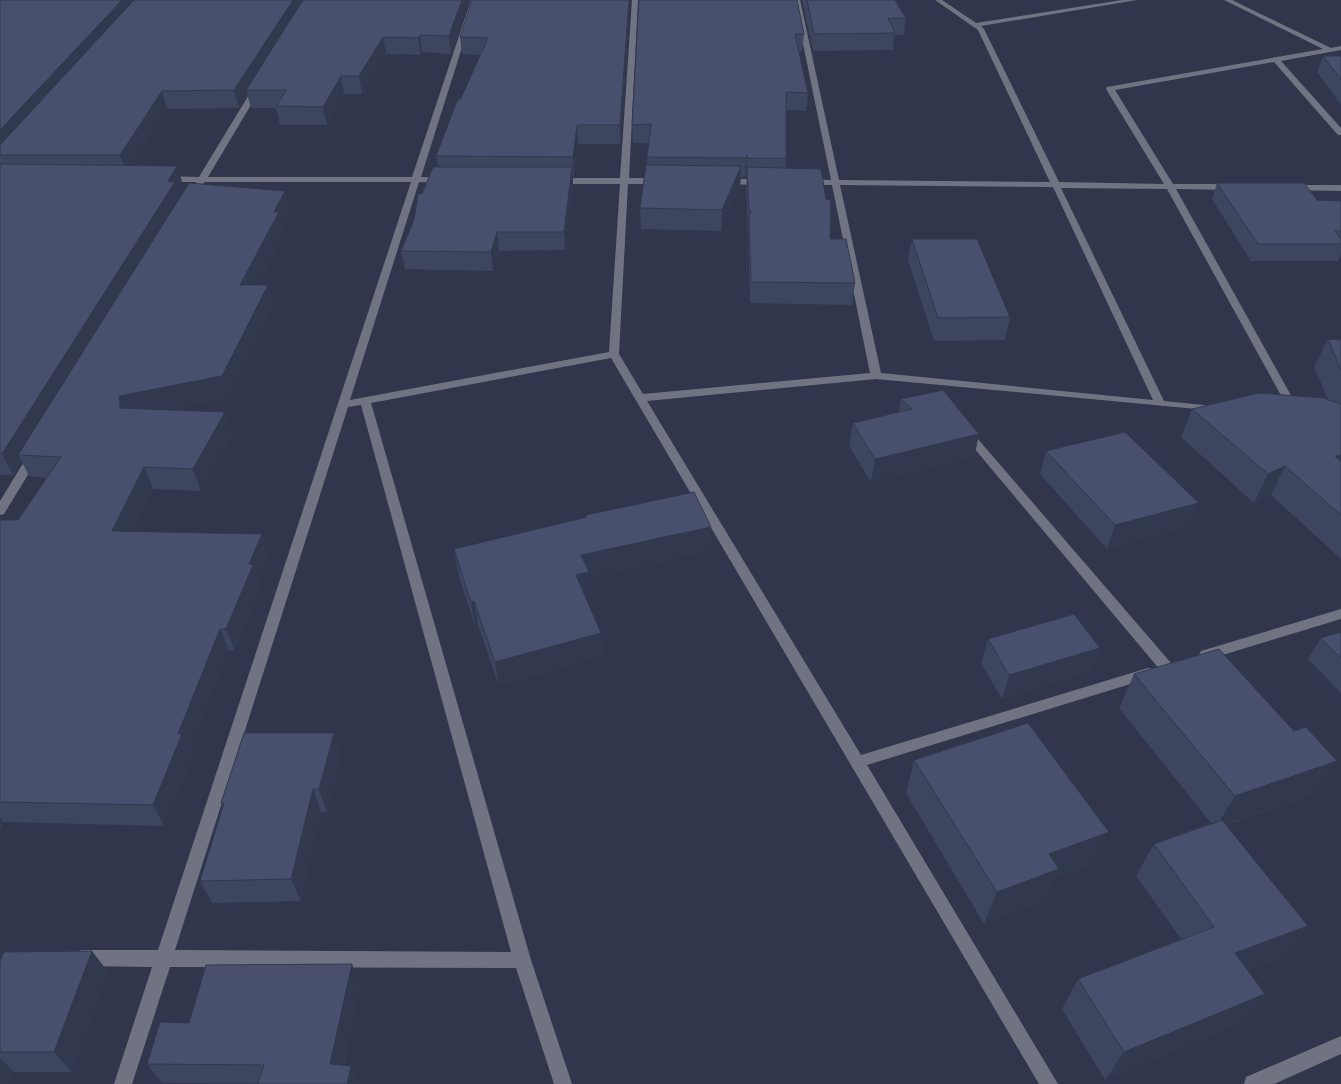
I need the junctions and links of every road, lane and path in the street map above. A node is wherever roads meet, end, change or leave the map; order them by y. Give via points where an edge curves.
1 (474, 0) edge
2 (635, 0) edge
3 (797, 0) edge
4 (938, 0) edge
5 (1134, 0) edge
6 (1227, 0) edge
7 (975, 24) junction
8 (1341, 48) edge
9 (1330, 50) junction
10 (1274, 60) junction
11 (264, 77) edge
12 (1341, 133) edge
13 (154, 179) edge
14 (202, 179) junction
15 (416, 180) junction
16 (456, 180) edge
17 (545, 181) edge
18 (624, 181) junction
19 (672, 182) edge
20 (710, 182) edge
21 (778, 182) edge
22 (797, 182) edge
23 (835, 182) junction
24 (1056, 185) junction
25 (1170, 186) junction
26 (1246, 187) edge
27 (1284, 188) edge
28 (1341, 188) edge
29 (191, 196) edge
30 (614, 354) junction
31 (876, 376) junction
32 (922, 380) junction
33 (935, 396) edge
34 (639, 398) junction
35 (365, 401) junction
36 (1160, 403) junction
37 (343, 405) junction
38 (1229, 410) edge
39 (1288, 416) edge
40 (961, 426) edge
41 (41, 443) edge
42 (0, 511) edge
43 (1341, 614) edge
44 (1194, 659) edge
45 (856, 762) junction
46 (67, 958) edge
47 (164, 958) junction
48 (522, 960) junction
49 (1341, 1045) edge
50 (123, 1084) edge
51 (562, 1084) edge
52 (1049, 1084) edge
53 (1253, 1084) edge

1 - 15 street
2 - 18 street
3 - 23 street
4 - 7 street
5 - 7 street
6 - 9 street
7 - 24 street via 981,29
8 - 9 street
9 - 10 street
10 - 12 street
10 - 25 street via 1110,89
11 - 14 street
13 - 14 street
14 - 15 street
14 - 29 street
15 - 16 street
15 - 37 street
17 - 18 street
18 - 19 street
18 - 30 street
20 - 21 street
22 - 23 street
23 - 24 street
23 - 31 street
24 - 25 street
24 - 36 street
25 - 26 street
25 - 39 street via 1298,417
27 - 28 street
30 - 34 street
30 - 35 street
31 - 32 street
31 - 34 street
32 - 33 street
32 - 36 street
34 - 45 street
35 - 37 street
35 - 48 street
36 - 38 street
37 - 47 street
40 - 45 street via 1171,666
41 - 42 street
43 - 44 street
45 - 52 street
46 - 47 street
47 - 48 street
47 - 50 street
48 - 51 street
49 - 53 street

